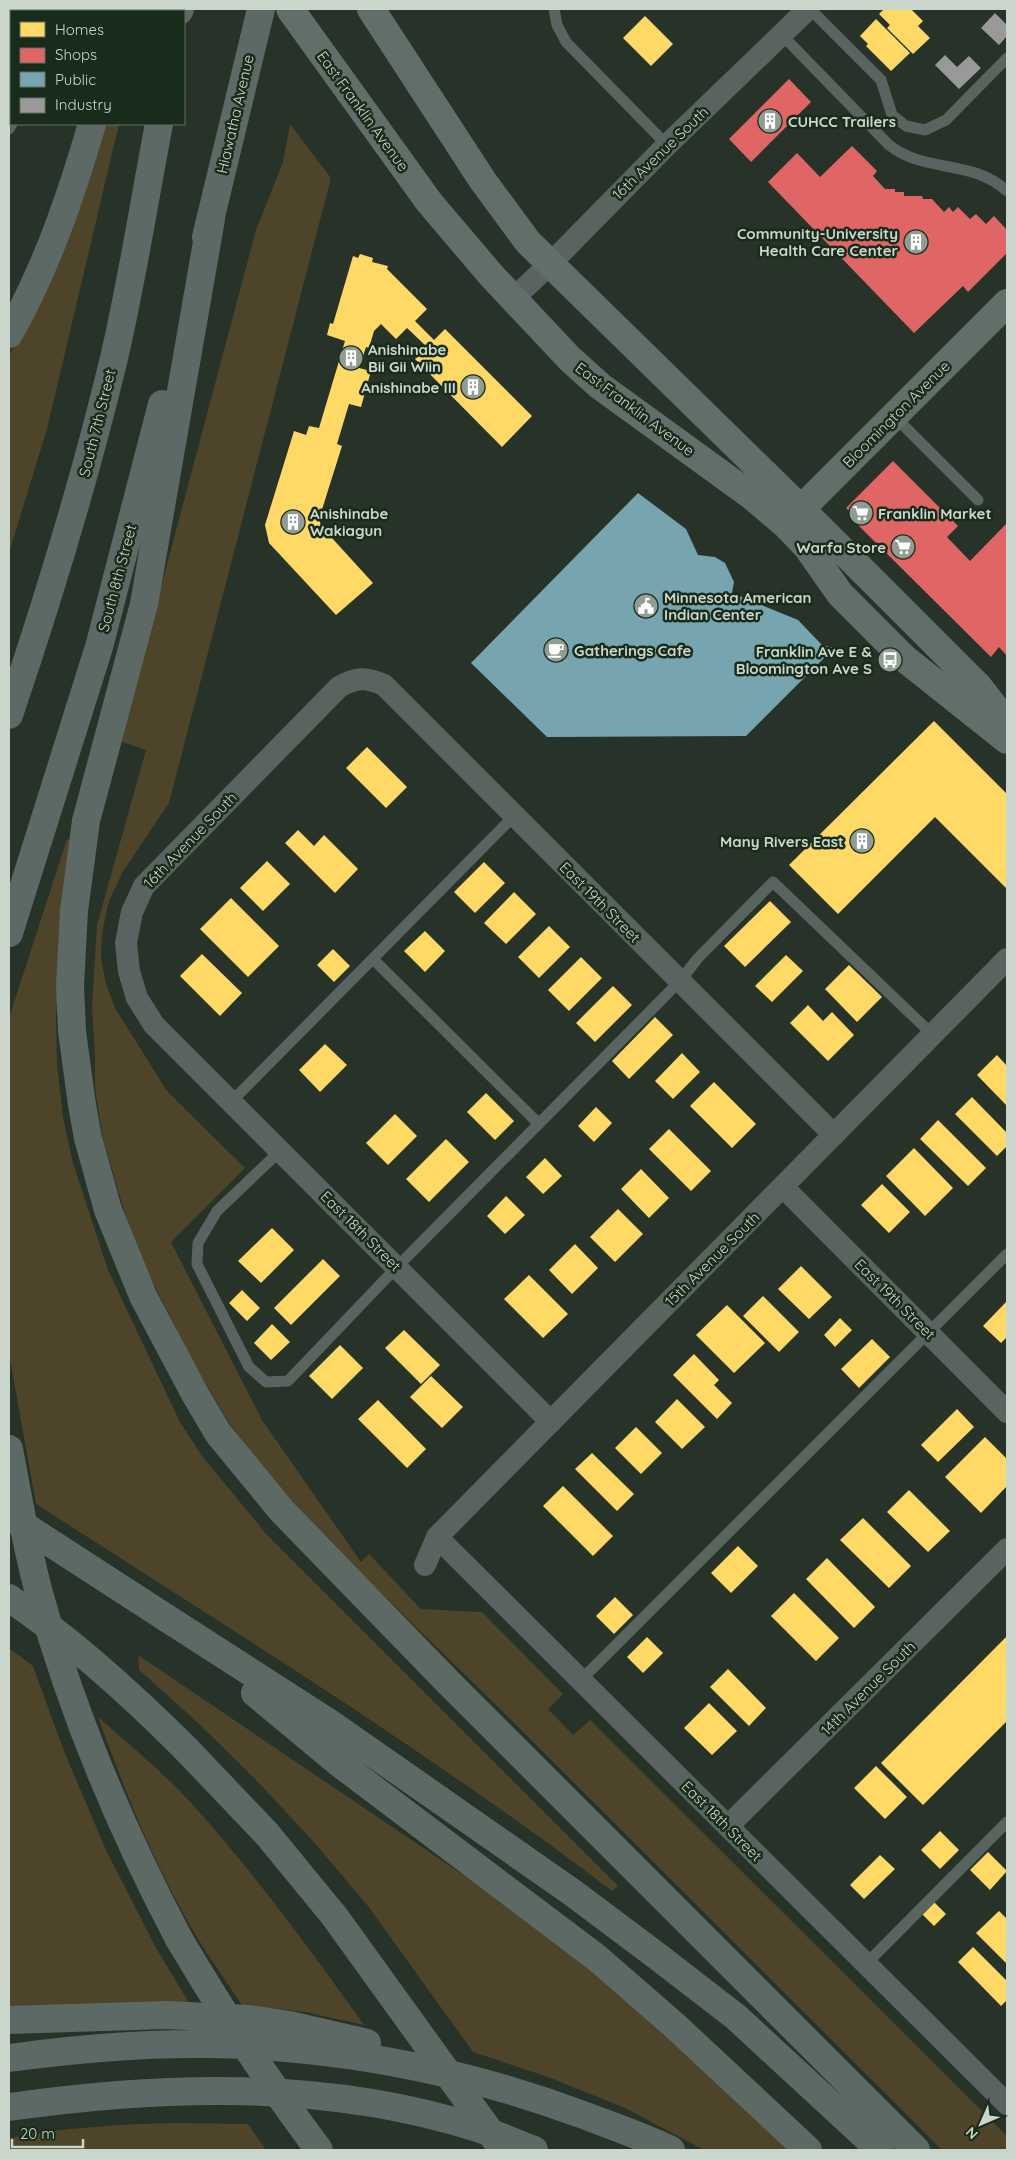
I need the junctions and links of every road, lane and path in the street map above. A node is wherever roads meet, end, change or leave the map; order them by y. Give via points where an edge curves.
1 (261, 9) edge
2 (290, 9) edge
3 (372, 9) edge
4 (554, 9) edge
5 (809, 9) edge
6 (782, 35) junction
7 (1007, 58) edge
8 (92, 125) edge
9 (159, 125) edge
10 (668, 144) junction
11 (1007, 191) edge
12 (210, 219) junction
13 (551, 263) junction
14 (513, 299) junction
15 (1007, 303) edge
16 (9, 334) edge
17 (894, 416) junction
18 (81, 489) junction
19 (978, 500) dead end
20 (794, 517) junction
21 (9, 658) edge
22 (361, 678) joint
23 (9, 715) edge
24 (1007, 723) edge
25 (1007, 740) edge
26 (514, 816) junction
27 (9, 934) edge
28 (374, 959) junction
29 (1007, 959) edge
30 (680, 981) junction
31 (933, 1035) junction
32 (170, 1041) joint
33 (231, 1102) junction
34 (539, 1124) junction
35 (834, 1135) junction
36 (281, 1150) junction
37 (783, 1187) junction
38 (1007, 1254) edge
39 (397, 1267) junction
40 (928, 1332) junction
41 (1007, 1412) edge
42 (551, 1422) junction
43 (9, 1449) edge
44 (9, 1516) edge
45 (437, 1537) junction
46 (1007, 1549) edge
47 (426, 1564) dead end
48 (9, 1598) edge
49 (168, 1619) junction
50 (581, 1680) junction
51 (1007, 1822) edge
52 (728, 1826) junction
53 (866, 1964) junction
54 (9, 2020) edge
55 (9, 2058) edge
56 (1006, 2100) edge
57 (9, 2107) edge
58 (593, 2119) junction
59 (320, 2150) edge
60 (503, 2150) edge
61 (534, 2150) edge
62 (671, 2150) edge
63 (808, 2150) edge
64 (880, 2150) edge
65 (916, 2150) edge

1 - 12 highway, Hiawatha Avenue
2 - 14 main road, East Franklin Avenue via 429,202
3 - 13 main road, East Franklin Avenue via 508,217
4 - 10 lane via 557,25 566,42
5 - 6 street, 16th Avenue South
5 - 7 lane via 881,80 892,115 906,126 925,130 946,120
6 - 10 street, 16th Avenue South
6 - 11 lane via 899,153 916,161 980,174 999,183
8 - 16 highway via 53,239
9 - 18 highway, South 7th Street via 114,357
10 - 13 street, 16th Avenue South
12 - 27 highway, South 8th Street via 99,647
12 - 65 highway via 144,604 86,821 74,911 70,986 72,1031 82,1105 108,1210 143,1296 195,1394 218,1433 282,1512
13 - 14 street, 16th Avenue South
13 - 20 main road, East Franklin Avenue
14 - 20 main road, East Franklin Avenue via 600,386 745,491
15 - 17 main road, Bloomington Avenue
17 - 19 lane
17 - 20 main road, Bloomington Avenue
18 - 21 highway
18 - 23 highway, South 7th Street
20 - 24 main road, East Franklin Avenue via 978,686
20 - 25 main road, East Franklin Avenue via 806,547 840,594 904,658
22 - 26 street, East 19th Street via 384,685
22 - 32 street, 16th Avenue South via 339,688 144,886 132,912 126,943 129,972 137,998 154,1025
26 - 28 lane
26 - 30 street, East 19th Street
28 - 33 lane
28 - 34 lane
29 - 31 street, 15th Avenue South
30 - 31 lane via 698,958 773,882
30 - 34 lane
30 - 35 street, East 19th Street
31 - 35 street, 15th Avenue South
32 - 33 street, East 18th Street
33 - 36 street, East 18th Street
34 - 39 lane
35 - 37 street, 15th Avenue South
36 - 39 street, East 18th Street
36 - 39 lane via 217,1211 198,1243 197,1264 249,1367 266,1382 288,1381
37 - 40 street, East 19th Street
37 - 42 street, 15th Avenue South
38 - 40 lane
39 - 42 street, East 18th Street
40 - 41 street, East 19th Street
40 - 50 lane
42 - 45 street, 15th Avenue South
43 - 59 highway, bridge via 38,1592 70,1692 120,1821 179,1938 279,2097
44 - 49 highway, bridge
45 - 47 street, 15th Avenue South
45 - 50 street, East 18th Street
46 - 52 street, 14th Avenue South
48 - 60 highway, bridge via 58,1633 131,1695 267,1834 335,1917
49 - 63 highway via 339,1763 597,1958 674,2024
49 - 64 highway via 331,1724 573,1893 736,2017
50 - 52 street, East 18th Street
51 - 53 lane
52 - 53 street, East 18th Street
53 - 56 street, East 18th Street
54 - 58 highway via 166,2015 249,2019 289,2025 478,2072 542,2093
55 - 58 highway via 147,2045 210,2044 349,2055 477,2080
57 - 61 highway via 191,2091 306,2094 441,2118 478,2128
58 - 62 highway

